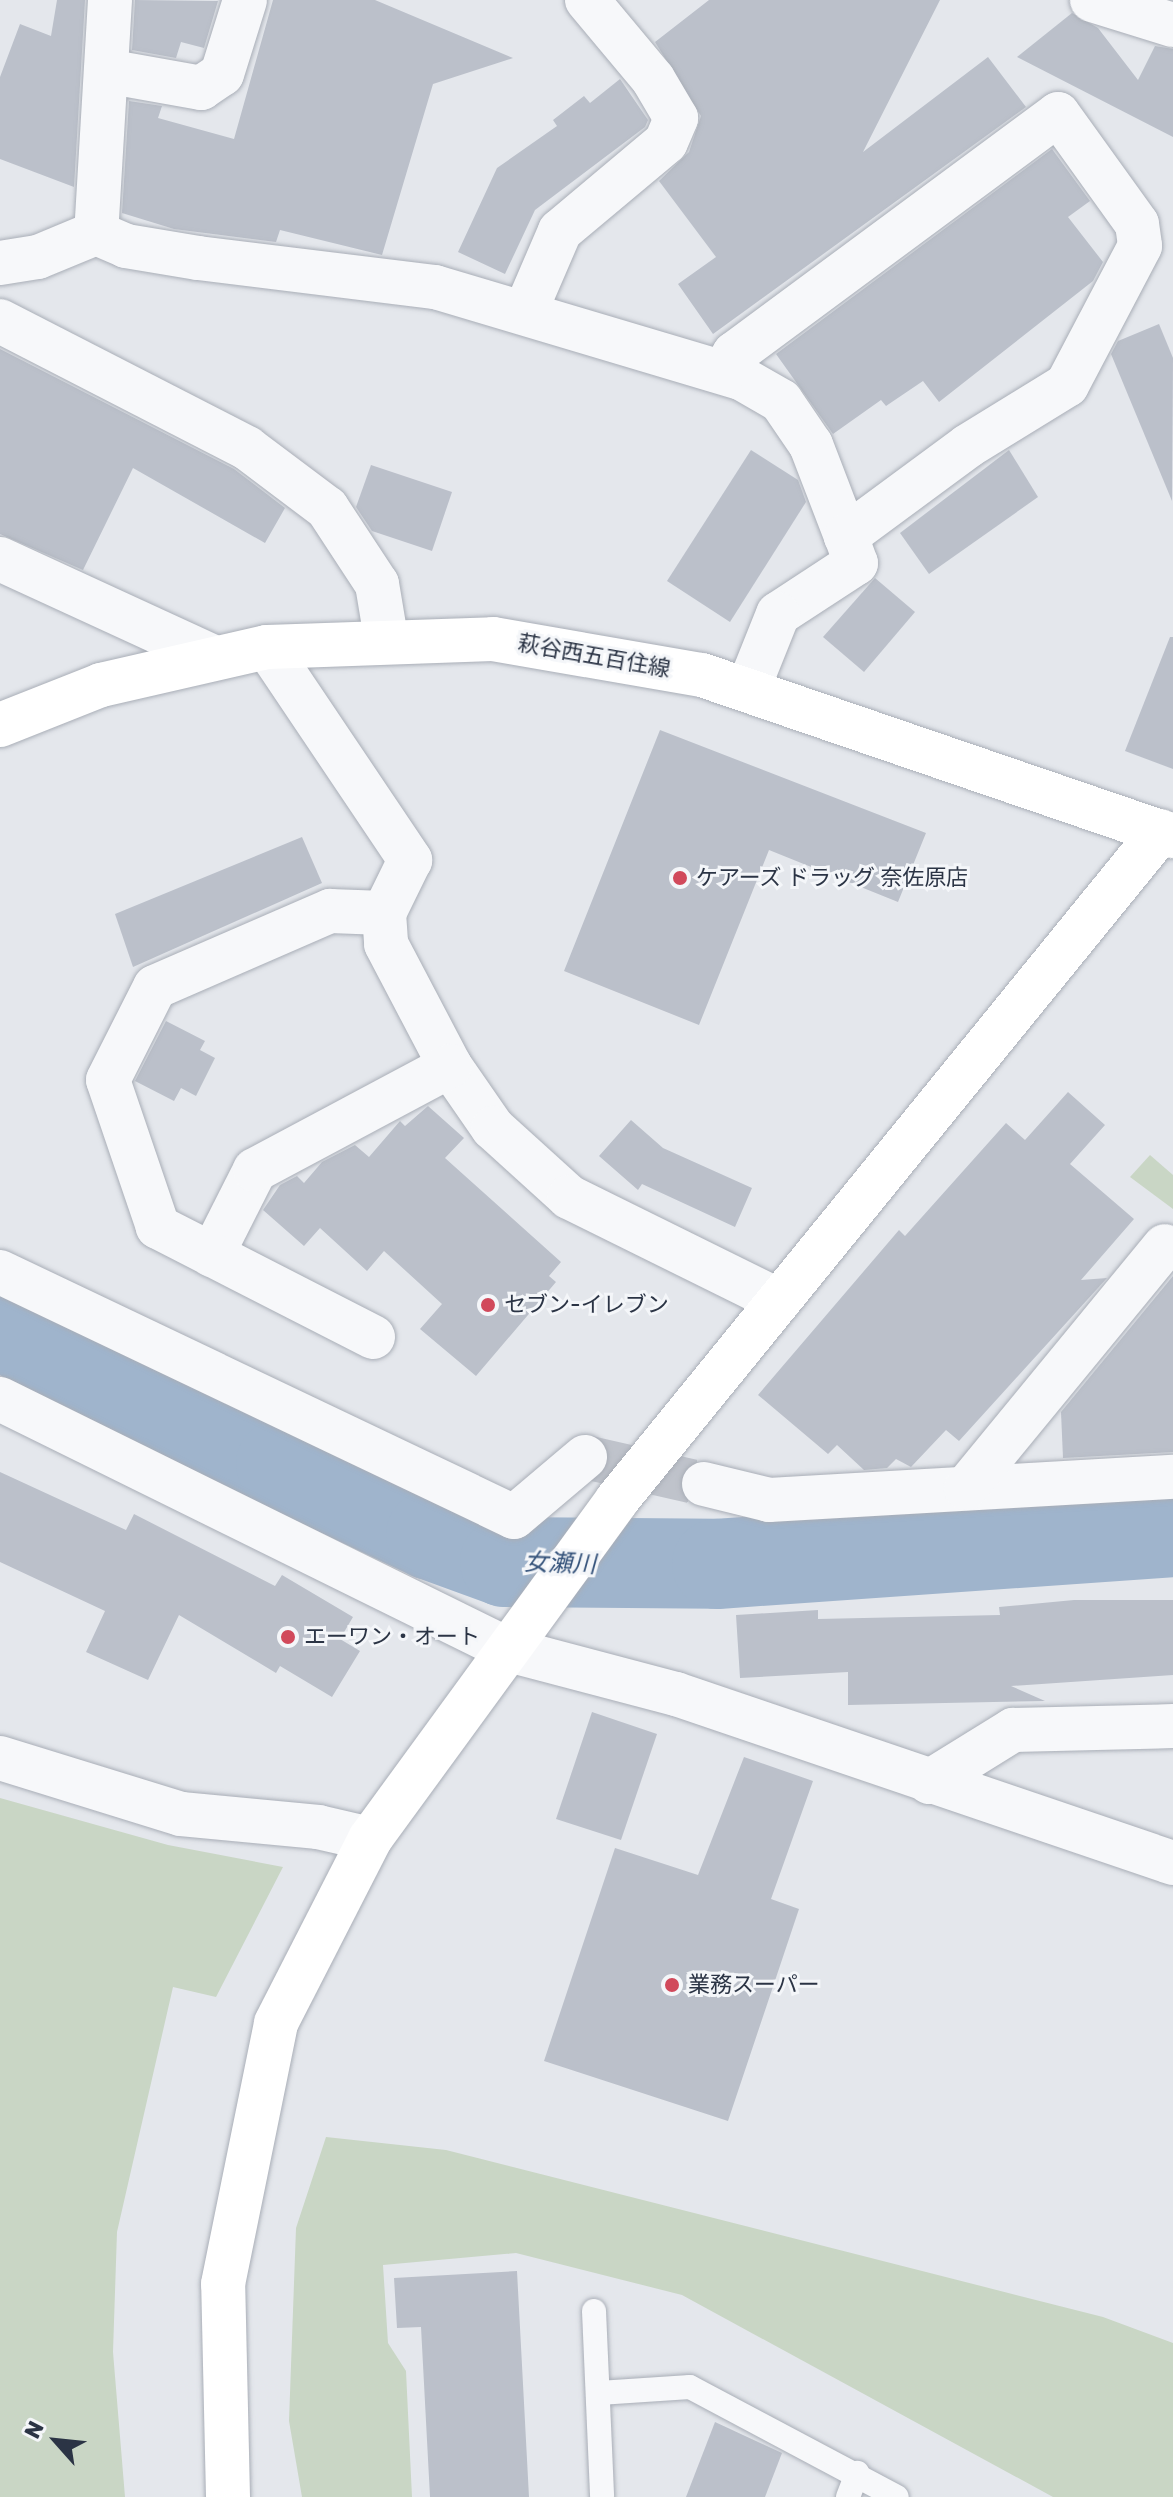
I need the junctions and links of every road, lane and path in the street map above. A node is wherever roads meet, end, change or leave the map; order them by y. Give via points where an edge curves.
1 (110, 0) edge
2 (245, 0) edge
3 (587, 0) edge
4 (1092, 0) edge
5 (1173, 25) edge
6 (106, 71) junction
7 (96, 233) junction
8 (0, 263) edge
9 (526, 310) junction
10 (0, 321) edge
11 (724, 372) junction
12 (846, 536) junction
13 (0, 559) edge
14 (386, 638) junction
15 (267, 647) junction
16 (215, 658) junction
17 (748, 689) junction
18 (0, 725) edge
19 (1167, 833) edge
20 (384, 913) junction
21 (450, 1066) junction
22 (1165, 1246) dead end
23 (212, 1255) junction
24 (0, 1272) edge
25 (779, 1301) junction
26 (373, 1337) dead end
27 (0, 1399) edge
28 (585, 1457) dead end
29 (1173, 1477) edge
30 (704, 1484) tunnel mouth
31 (966, 1488) junction
32 (509, 1650) junction
33 (1173, 1726) edge
34 (0, 1758) edge
35 (929, 1782) junction
36 (370, 1839) junction
37 (1173, 1863) edge
38 (594, 2311) dead end
39 (599, 2393) junction
40 (857, 2473) junction
41 (228, 2497) edge
42 (602, 2497) edge
43 (848, 2497) edge
44 (897, 2497) edge

1 - 6 street
2 - 6 street via 222,74 201,88
3 - 9 street via 653,79 676,118 666,142 560,231
4 - 5 street
6 - 7 street
7 - 8 street via 38,257
7 - 9 street via 126,246 198,258 390,277
9 - 11 street
10 - 14 street via 247,448 327,508 377,584
11 - 12 street via 781,401 811,445
11 - 12 street via 734,354 1058,114 1137,224 1140,246 1088,353 1067,385 968,446
12 - 17 street via 856,563 778,614
13 - 16 street
14 - 15 street, 萩谷西五百住線
14 - 17 street, 萩谷西五百住線 via 493,639 702,675
15 - 16 street, 萩谷西五百住線
15 - 20 street via 410,860
16 - 18 street, 萩谷西五百住線 via 101,685
17 - 19 street, 萩谷西五百住線
19 - 25 street
20 - 21 street via 386,944
20 - 23 street via 330,911 155,987 108,1080 158,1227
21 - 23 street via 255,1170
21 - 25 street via 493,1128 569,1197
22 - 31 street
23 - 26 street
24 - 28 street via 514,1517
25 - 32 street via 617,1500
27 - 32 street
29 - 31 street
30 - 31 street via 769,1500
32 - 35 street via 676,1694
32 - 36 street
33 - 35 street via 1013,1730
34 - 36 street via 181,1814 318,1827
35 - 37 street
36 - 41 street via 276,2023 223,2284
38 - 39 lane
39 - 40 lane via 690,2387
39 - 42 lane
40 - 43 lane
40 - 44 lane

